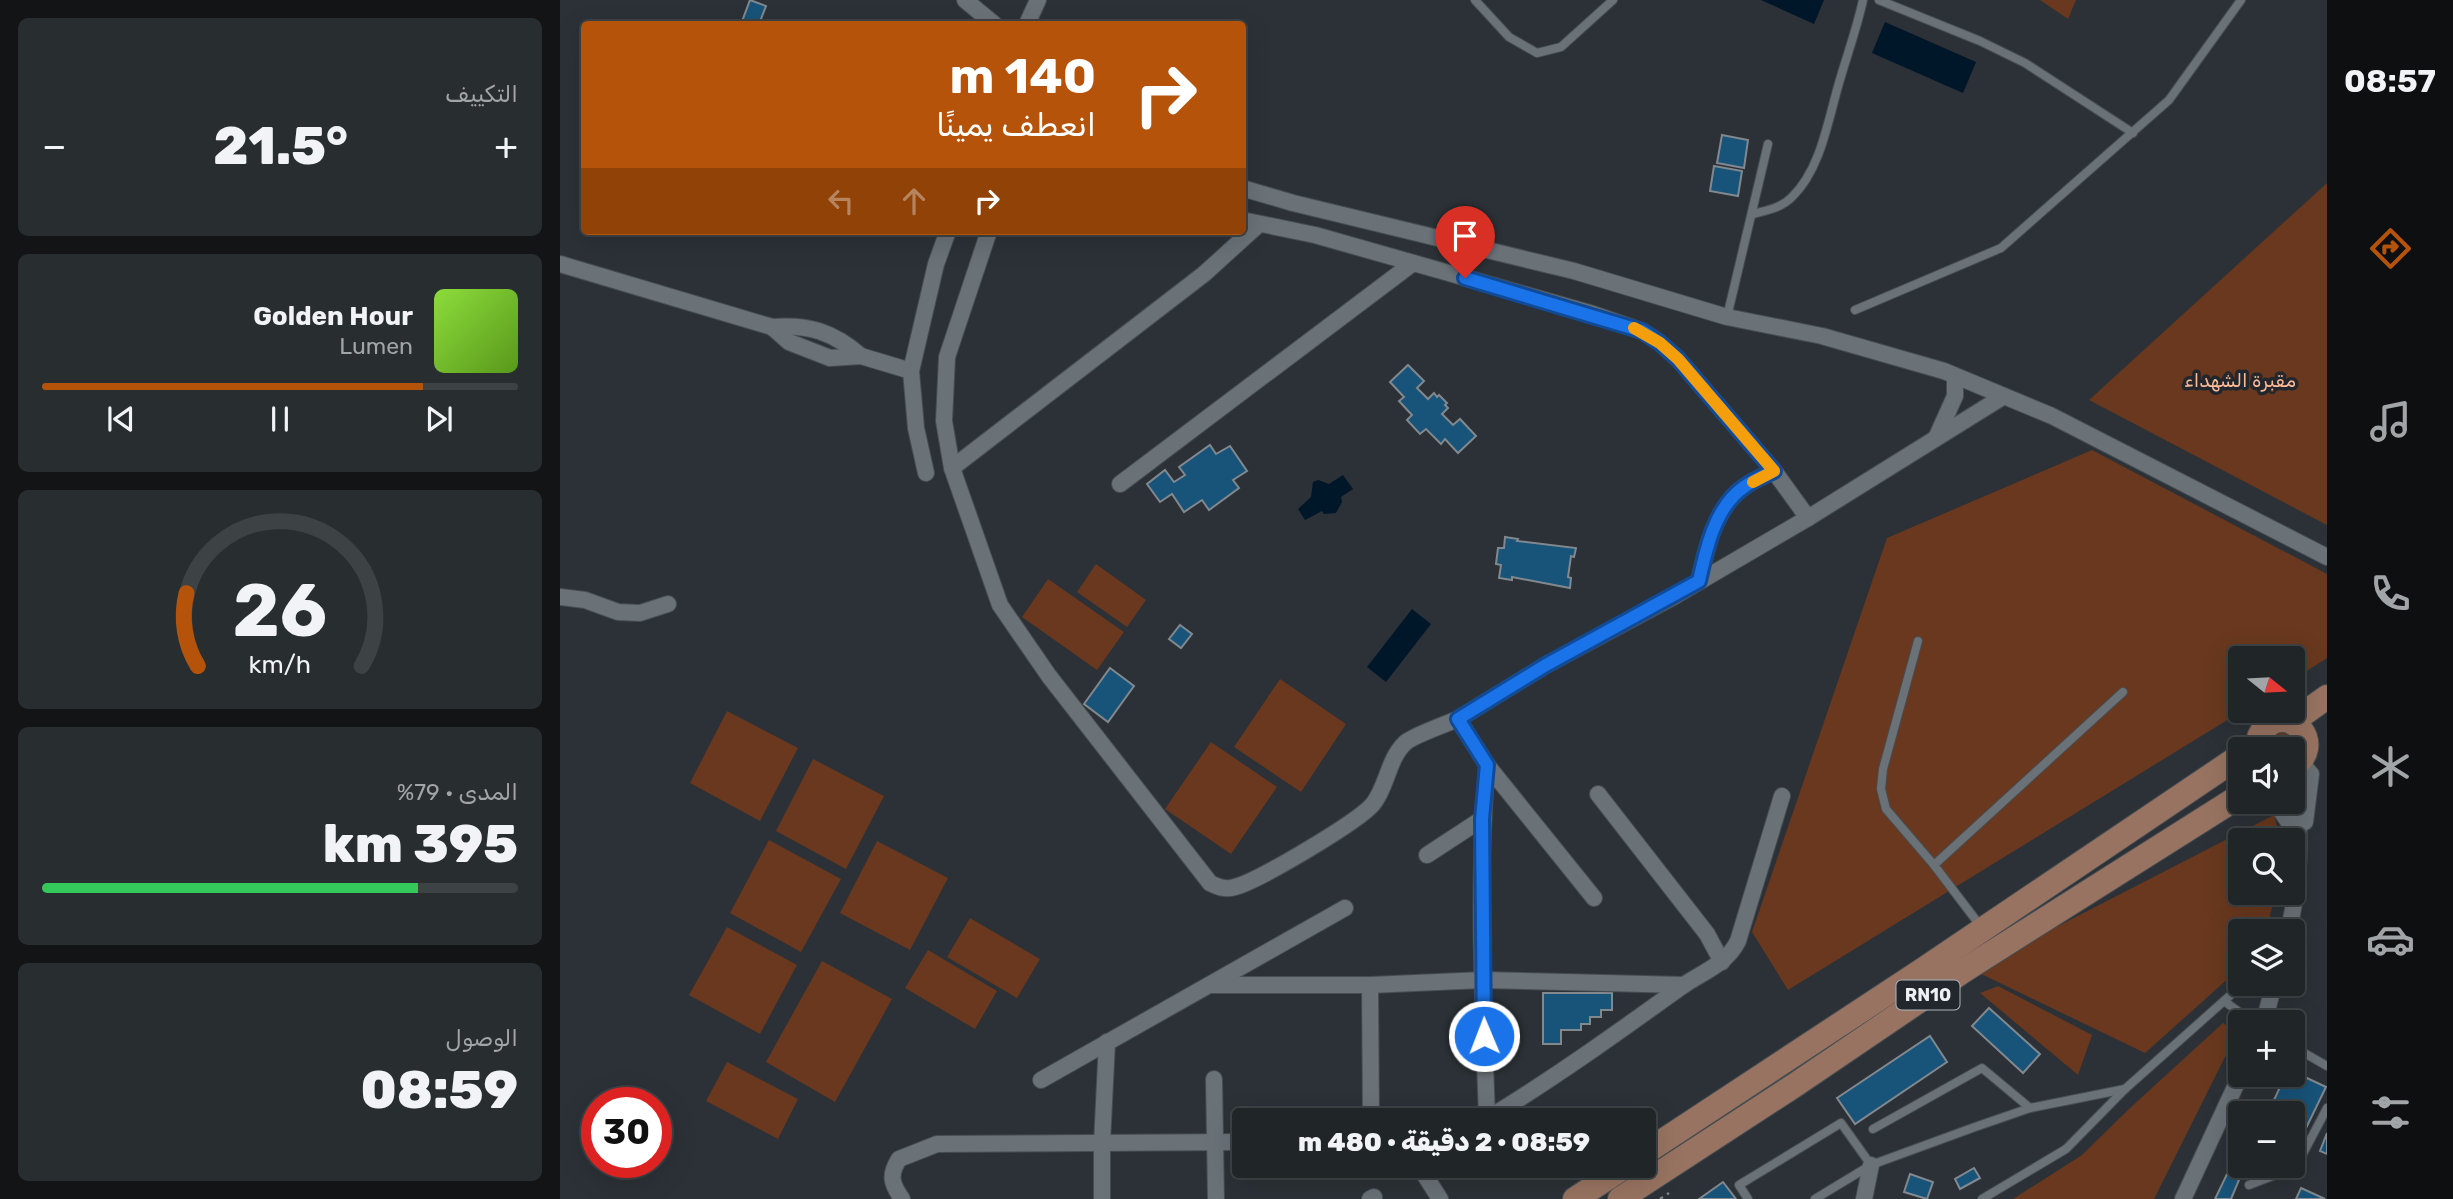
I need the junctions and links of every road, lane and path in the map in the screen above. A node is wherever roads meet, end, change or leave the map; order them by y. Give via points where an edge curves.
1 (965, 0) edge
2 (1038, 0) edge
3 (1475, 0) edge
4 (1613, 0) edge
5 (1863, 0) edge
6 (1879, 0) edge
7 (2241, 0) edge
8 (990, 21) edge
9 (1028, 21) edge
10 (2133, 133) junction
11 (1768, 144) dead end
12 (1246, 189) edge
13 (1753, 214) junction
14 (1250, 223) edge
15 (947, 235) edge
16 (988, 235) edge
17 (1239, 235) edge
18 (1413, 263) junction
19 (560, 264) edge
20 (1855, 310) dead end
21 (1727, 317) junction
22 (911, 371) junction
23 (1955, 376) junction
24 (2004, 396) junction
25 (1936, 437) junction
26 (952, 468) junction
27 (1774, 471) junction
28 (926, 472) dead end
29 (1120, 484) dead end
30 (1808, 518) junction
31 (2327, 557) edge
32 (1699, 581) junction
33 (560, 597) edge
34 (668, 604) dead end
35 (1918, 641) dead end
36 (2123, 692) dead end
37 (2327, 697) edge
38 (2305, 713) edge
39 (1458, 719) junction
40 (2272, 723) edge
41 (2293, 723) edge
42 (2258, 737) edge
43 (2327, 738) edge
44 (2305, 746) edge
45 (2305, 760) edge
46 (1487, 765) junction
47 (2228, 766) edge
48 (2305, 771) edge
49 (1598, 794) dead end
50 (1782, 796) dead end
51 (2228, 804) edge
52 (1482, 819) junction
53 (2304, 828) edge
54 (1427, 855) dead end
55 (1934, 865) junction
56 (1594, 898) dead end
57 (1345, 908) dead end
58 (1983, 928) junction
59 (1722, 962) junction
60 (1483, 980) junction
61 (1210, 985) junction
62 (1370, 985) junction
63 (1684, 985) junction
64 (2230, 996) edge
65 (2224, 1001) junction
66 (2236, 1010) edge
67 (1107, 1042) junction
68 (2305, 1053) edge
69 (2327, 1066) edge
70 (1214, 1079) dead end
71 (1041, 1080) dead end
72 (2235, 1087) edge
73 (2125, 1089) junction
74 (1371, 1108) edge
75 (1486, 1108) edge
76 (1505, 1108) edge
77 (2030, 1108) junction
78 (2327, 1108) edge
79 (1872, 1129) dead end
80 (1232, 1142) edge
81 (1102, 1143) junction
82 (1214, 1143) junction
83 (1656, 1145) edge
84 (1871, 1165) junction
85 (1427, 1178) edge
86 (1607, 1178) edge
87 (2249, 1185) dead end
88 (902, 1199) edge
89 (1102, 1199) edge
90 (1216, 1199) edge
91 (1440, 1199) edge
92 (1575, 1199) edge
93 (1620, 1199) edge
94 (1748, 1199) edge
95 (1815, 1199) edge
96 (1864, 1199) edge
97 (1982, 1199) edge
98 (2183, 1199) edge

1 - 8 street
2 - 9 street
3 - 4 lane via 1508,37 1537,53 1561,47
5 - 13 lane via 1814,163 1792,197 1781,206
6 - 10 lane via 2025,63
7 - 10 lane via 2169,100
10 - 20 lane via 2001,248
11 - 13 lane
12 - 21 street via 1574,271
13 - 21 lane
14 - 18 street via 1315,235
15 - 22 street
16 - 26 street via 947,357 944,421
17 - 26 street via 1204,274
18 - 27 street via 1642,331 1678,359
18 - 29 street
19 - 22 street via 772,327 789,342 830,358 861,356
21 - 23 street via 1822,335
22 - 28 street
23 - 24 street
23 - 25 street via 1955,396
24 - 25 street
24 - 31 street via 2063,421
25 - 30 street
26 - 39 street via 1000,606 1210,883 1222,889 1264,874 1354,819 1373,804 1406,741
27 - 30 street
27 - 32 street via 1732,497 1712,534
30 - 32 street
32 - 39 street
33 - 34 street via 618,612 640,613
35 - 55 lane via 1881,789 1886,808
36 - 55 lane
37 - 38 main road, RN10
39 - 46 street
40 - 42 main road, RN10
41 - 44 main road via 2307,740
43 - 45 main road
46 - 52 street
46 - 56 street
47 - 58 main road, RN10
48 - 53 street via 2311,774
49 - 59 street via 1707,934
50 - 59 street via 1738,941
51 - 93 main road, RN10 via 1964,971
52 - 54 street
52 - 60 street
55 - 58 lane
57 - 61 street
58 - 83 main road, RN10
59 - 63 street
60 - 62 street
60 - 63 street
60 - 75 street
61 - 62 street
61 - 67 street
62 - 74 street
63 - 76 street
64 - 65 lane
65 - 66 lane
65 - 73 lane
67 - 71 street
67 - 81 street
68 - 69 lane
70 - 82 street
72 - 98 street
73 - 77 lane
73 - 97 lane via 2066,1149
77 - 79 lane via 1982,1068
77 - 84 lane
78 - 87 lane via 2296,1167
80 - 82 street
81 - 82 street
81 - 88 street via 937,1144 899,1158 891,1174
81 - 89 street
82 - 90 street
84 - 94 lane via 1841,1123 1739,1185
84 - 95 lane
84 - 96 street
85 - 91 street
86 - 92 main road

